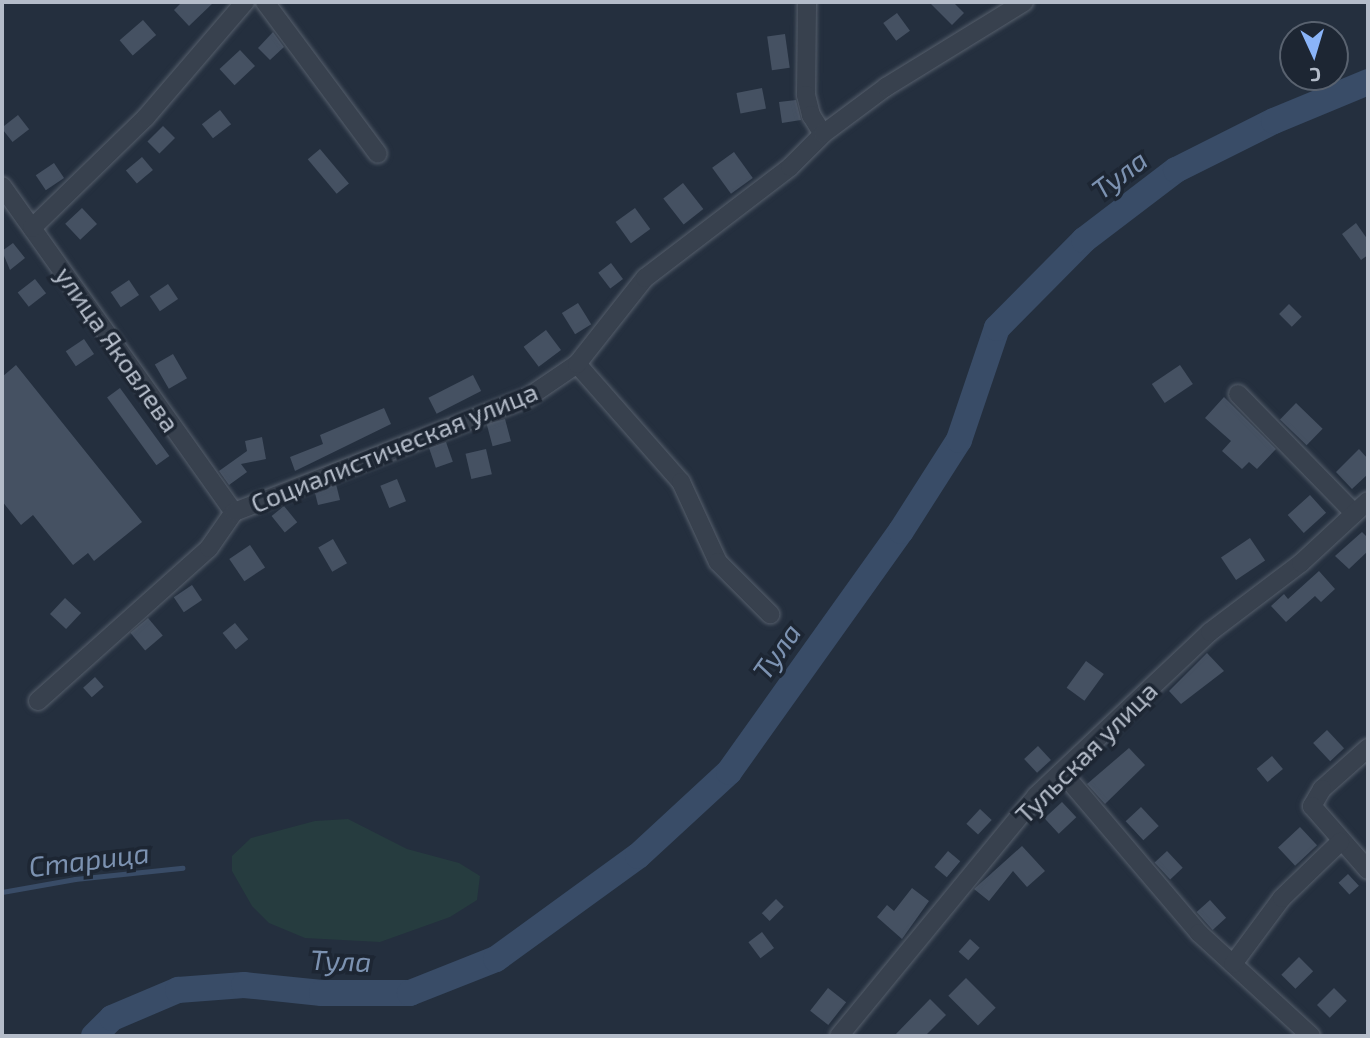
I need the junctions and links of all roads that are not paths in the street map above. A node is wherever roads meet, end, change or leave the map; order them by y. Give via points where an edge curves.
1 (244, 2) edge
2 (265, 2) edge
3 (807, 2) edge
4 (1024, 2) edge
5 (823, 134) junction
6 (378, 154) dead end
7 (2, 186) edge
8 (32, 228) junction
9 (577, 364) junction
10 (1238, 394) dead end
11 (1368, 501) edge
12 (234, 512) junction
13 (1354, 513) junction
14 (770, 614) dead end
15 (38, 701) dead end
16 (1368, 748) edge
17 (1062, 772) junction
18 (1340, 842) junction
19 (1368, 870) edge
20 (1233, 964) junction
21 (839, 1036) edge
22 (1311, 1036) edge

1 - 8 street via 146,117
2 - 6 street
3 - 5 street via 806,95
4 - 5 street, Социалистическая улица via 886,87
5 - 9 street, Социалистическая улица via 790,167 645,278
7 - 8 street, улица Яковлева
8 - 12 street, улица Яковлева
9 - 12 street, Социалистическая улица via 527,398
9 - 14 street via 681,482 719,562
10 - 13 street
11 - 13 street, Тульская улица
12 - 15 street, Социалистическая улица via 209,548
13 - 17 street, Тульская улица via 1301,563 1210,632
16 - 18 street via 1322,789 1312,806
17 - 20 street via 1199,933
17 - 21 street, Тульская улица via 1036,796
18 - 19 street
18 - 20 street via 1282,898
20 - 22 street

